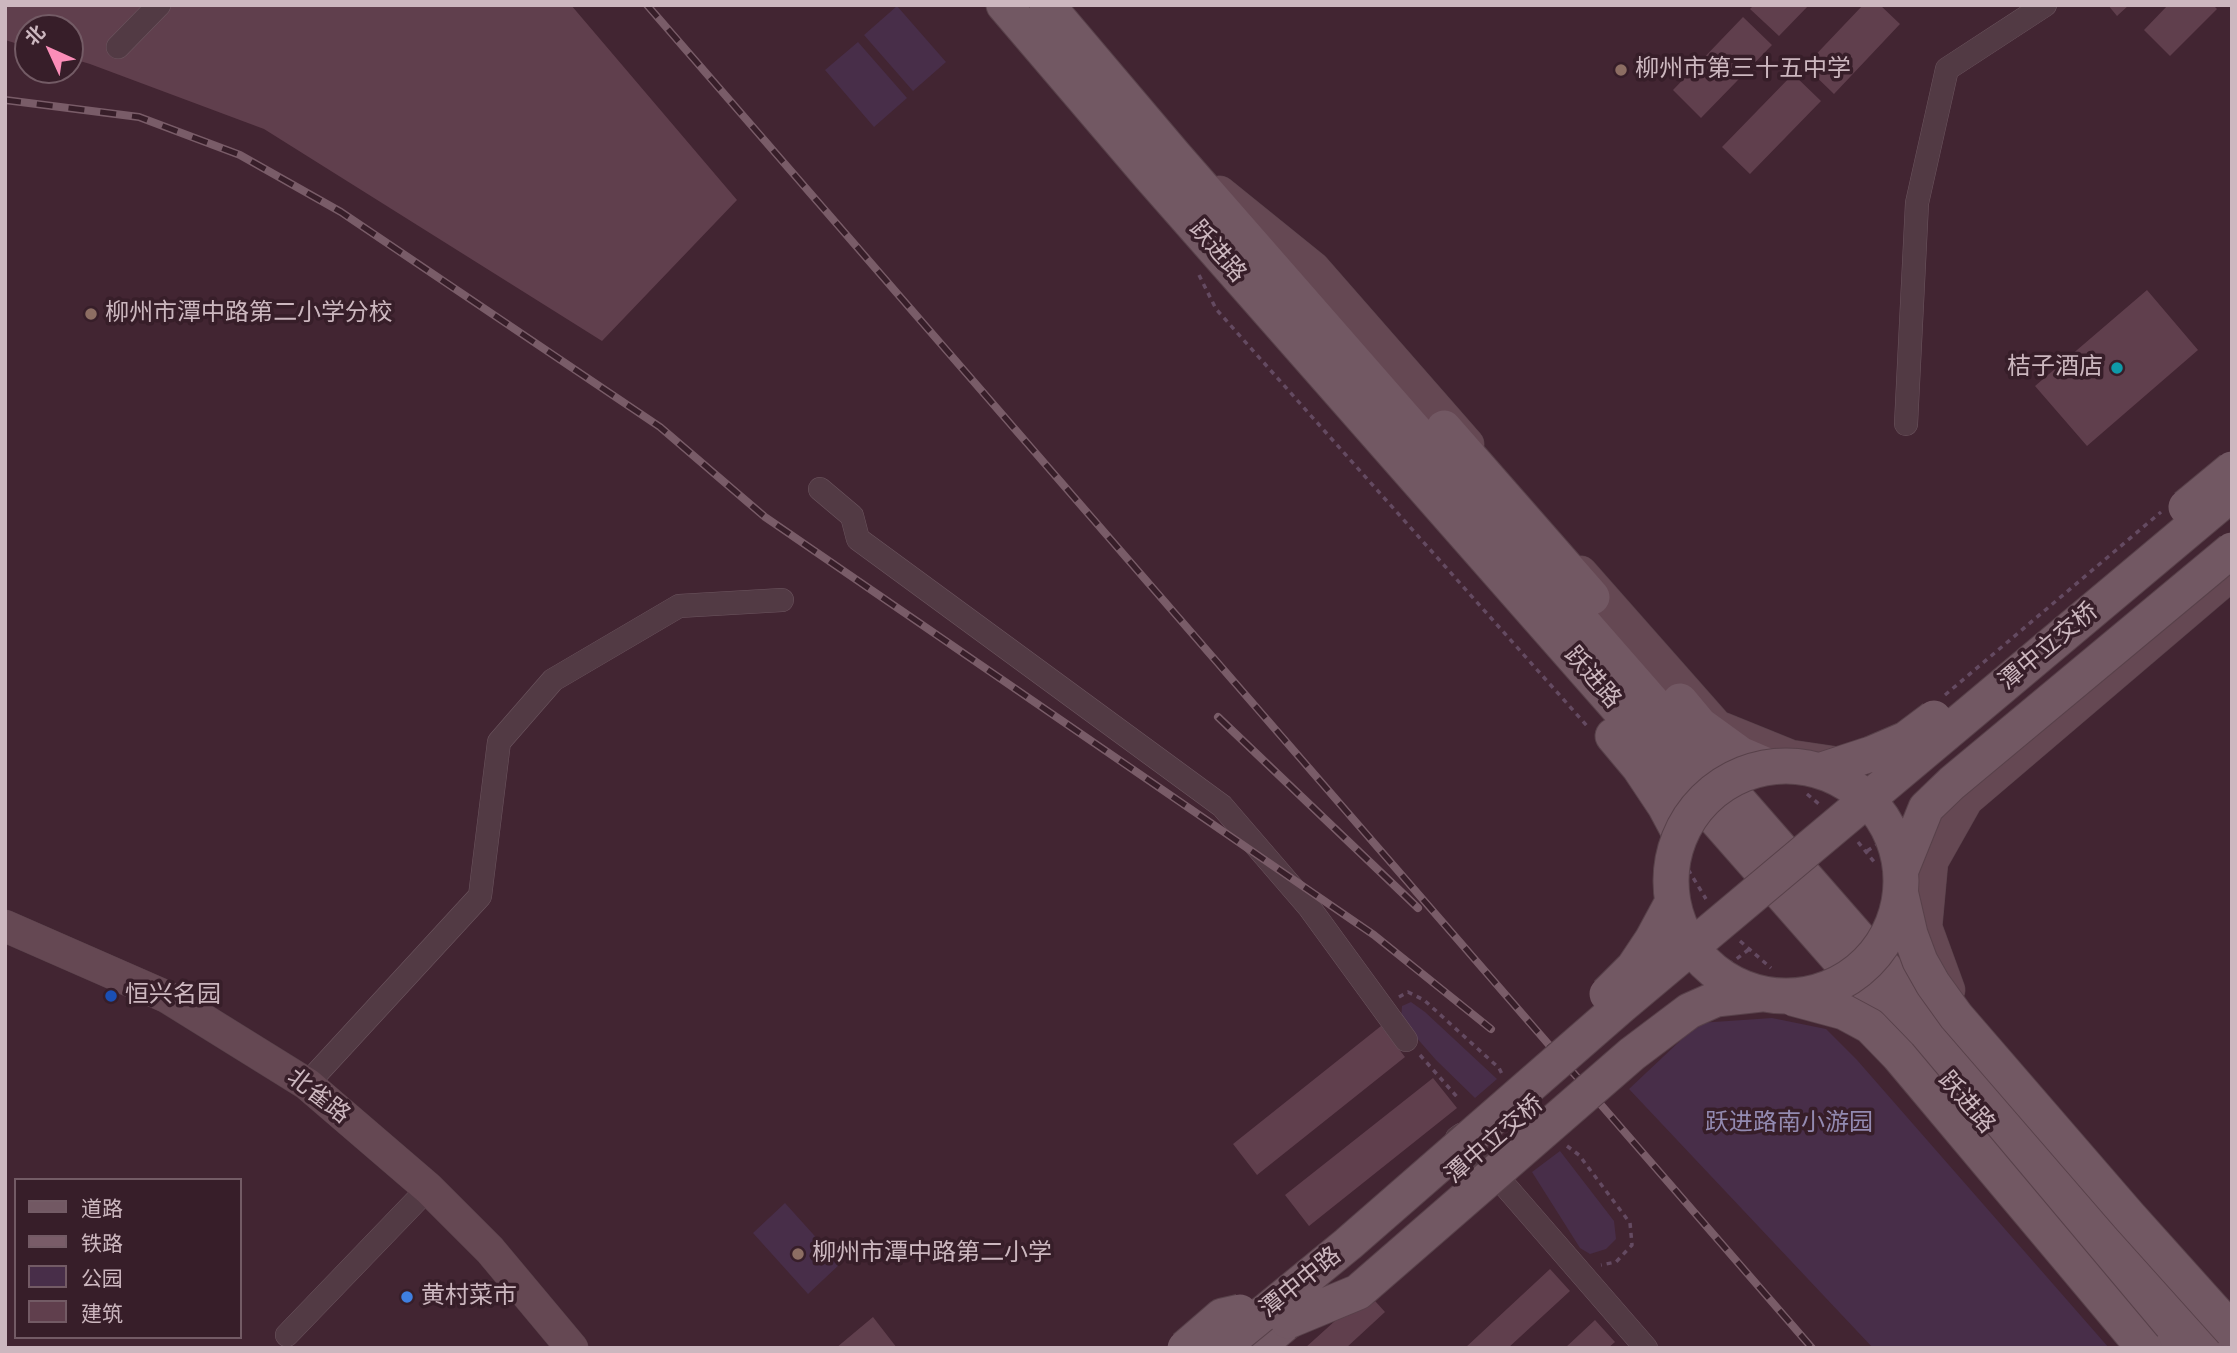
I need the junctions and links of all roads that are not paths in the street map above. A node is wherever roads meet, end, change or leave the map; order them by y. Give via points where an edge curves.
1 (159, 5) edge
2 (1004, 5) edge
3 (1047, 5) edge
4 (2045, 5) edge
5 (118, 47) dead end
6 (1162, 165) junction
7 (1906, 424) dead end
8 (2232, 469) edge
9 (2232, 480) edge
10 (820, 489) dead end
11 (2232, 494) edge
12 (2232, 519) edge
13 (2232, 550) edge
14 (2232, 574) edge
15 (782, 600) dead end
16 (1768, 766) junction
17 (1822, 770) junction
18 (1680, 845) junction
19 (1901, 883) junction
20 (1672, 903) junction
21 (5, 926) edge
22 (5, 943) edge
23 (1774, 995) junction
24 (1406, 1040) road end
25 (307, 1084) junction
26 (1487, 1166) junction
27 (416, 1201) junction
28 (1348, 1244) joint
29 (1300, 1270) junction
30 (1328, 1304) junction
31 (2232, 1316) edge
32 (1278, 1330) edge
33 (2232, 1331) edge
34 (288, 1335) dead end
35 (546, 1348) edge
36 (572, 1348) edge
37 (1185, 1348) edge
38 (1208, 1348) edge
39 (1221, 1348) edge
40 (1256, 1348) edge
41 (1646, 1348) edge
42 (2144, 1348) edge
43 (2181, 1348) edge
44 (2217, 1348) edge

1 - 5 street
2 - 6 main road, 跃进路
3 - 6 main road, 跃进路
4 - 7 street via 1947,69 1917,203
6 - 9 street via 1314,268 1717,726 1791,756 1860,767 1926,740
6 - 16 main road via 1288,253 1529,523 1700,725 1740,754
6 - 18 main road via 1236,303 1639,767 1665,806
6 - 43 main road, 跃进路
6 - 44 main road, 跃进路
8 - 17 main road, bridge via 1906,739
10 - 24 street via 852,516 858,539 1222,806 1309,907
11 - 28 main road, 潭中立交桥, bridge via 1621,1006
12 - 32 main road, 潭中立交桥, bridge via 1783,891
13 - 19 main road, bridge via 1926,808
14 - 31 street via 1966,800 1932,862 1926,927 1950,994
15 - 25 street via 678,606 553,680 499,742 480,895
16 - 17 main road, bridge
16 - 18 main road, bridge via 1740,774 1715,789 1695,810
17 - 19 main road, bridge via 1841,778 1877,808 1898,849
18 - 20 main road, bridge via 1673,868
19 - 23 main road, bridge via 1888,935 1862,967 1826,989
19 - 33 main road, bridge via 1920,961 1956,1016
20 - 23 main road, bridge via 1689,945 1704,962 1731,982
20 - 32 main road, bridge via 1652,940 1616,986 1303,1256
21 - 25 street, 北雀路 via 167,997
22 - 27 street, 北雀路 via 158,1012 295,1096
23 - 32 main road, bridge via 1716,999 1689,1012 1632,1054 1358,1292
23 - 42 main road, bridge via 1826,1006 1870,1026
25 - 36 street, 北雀路 via 428,1188 490,1250
26 - 29 street via 1461,1135
26 - 30 street
26 - 41 street
27 - 34 street
27 - 35 street, 北雀路
28 - 32 main road, 潭中中路, bridge
29 - 30 street
29 - 38 street
30 - 32 street
32 - 37 main road, bridge via 1222,1316
32 - 39 main road, 潭中中路, bridge
32 - 40 main road, 潭中中路

